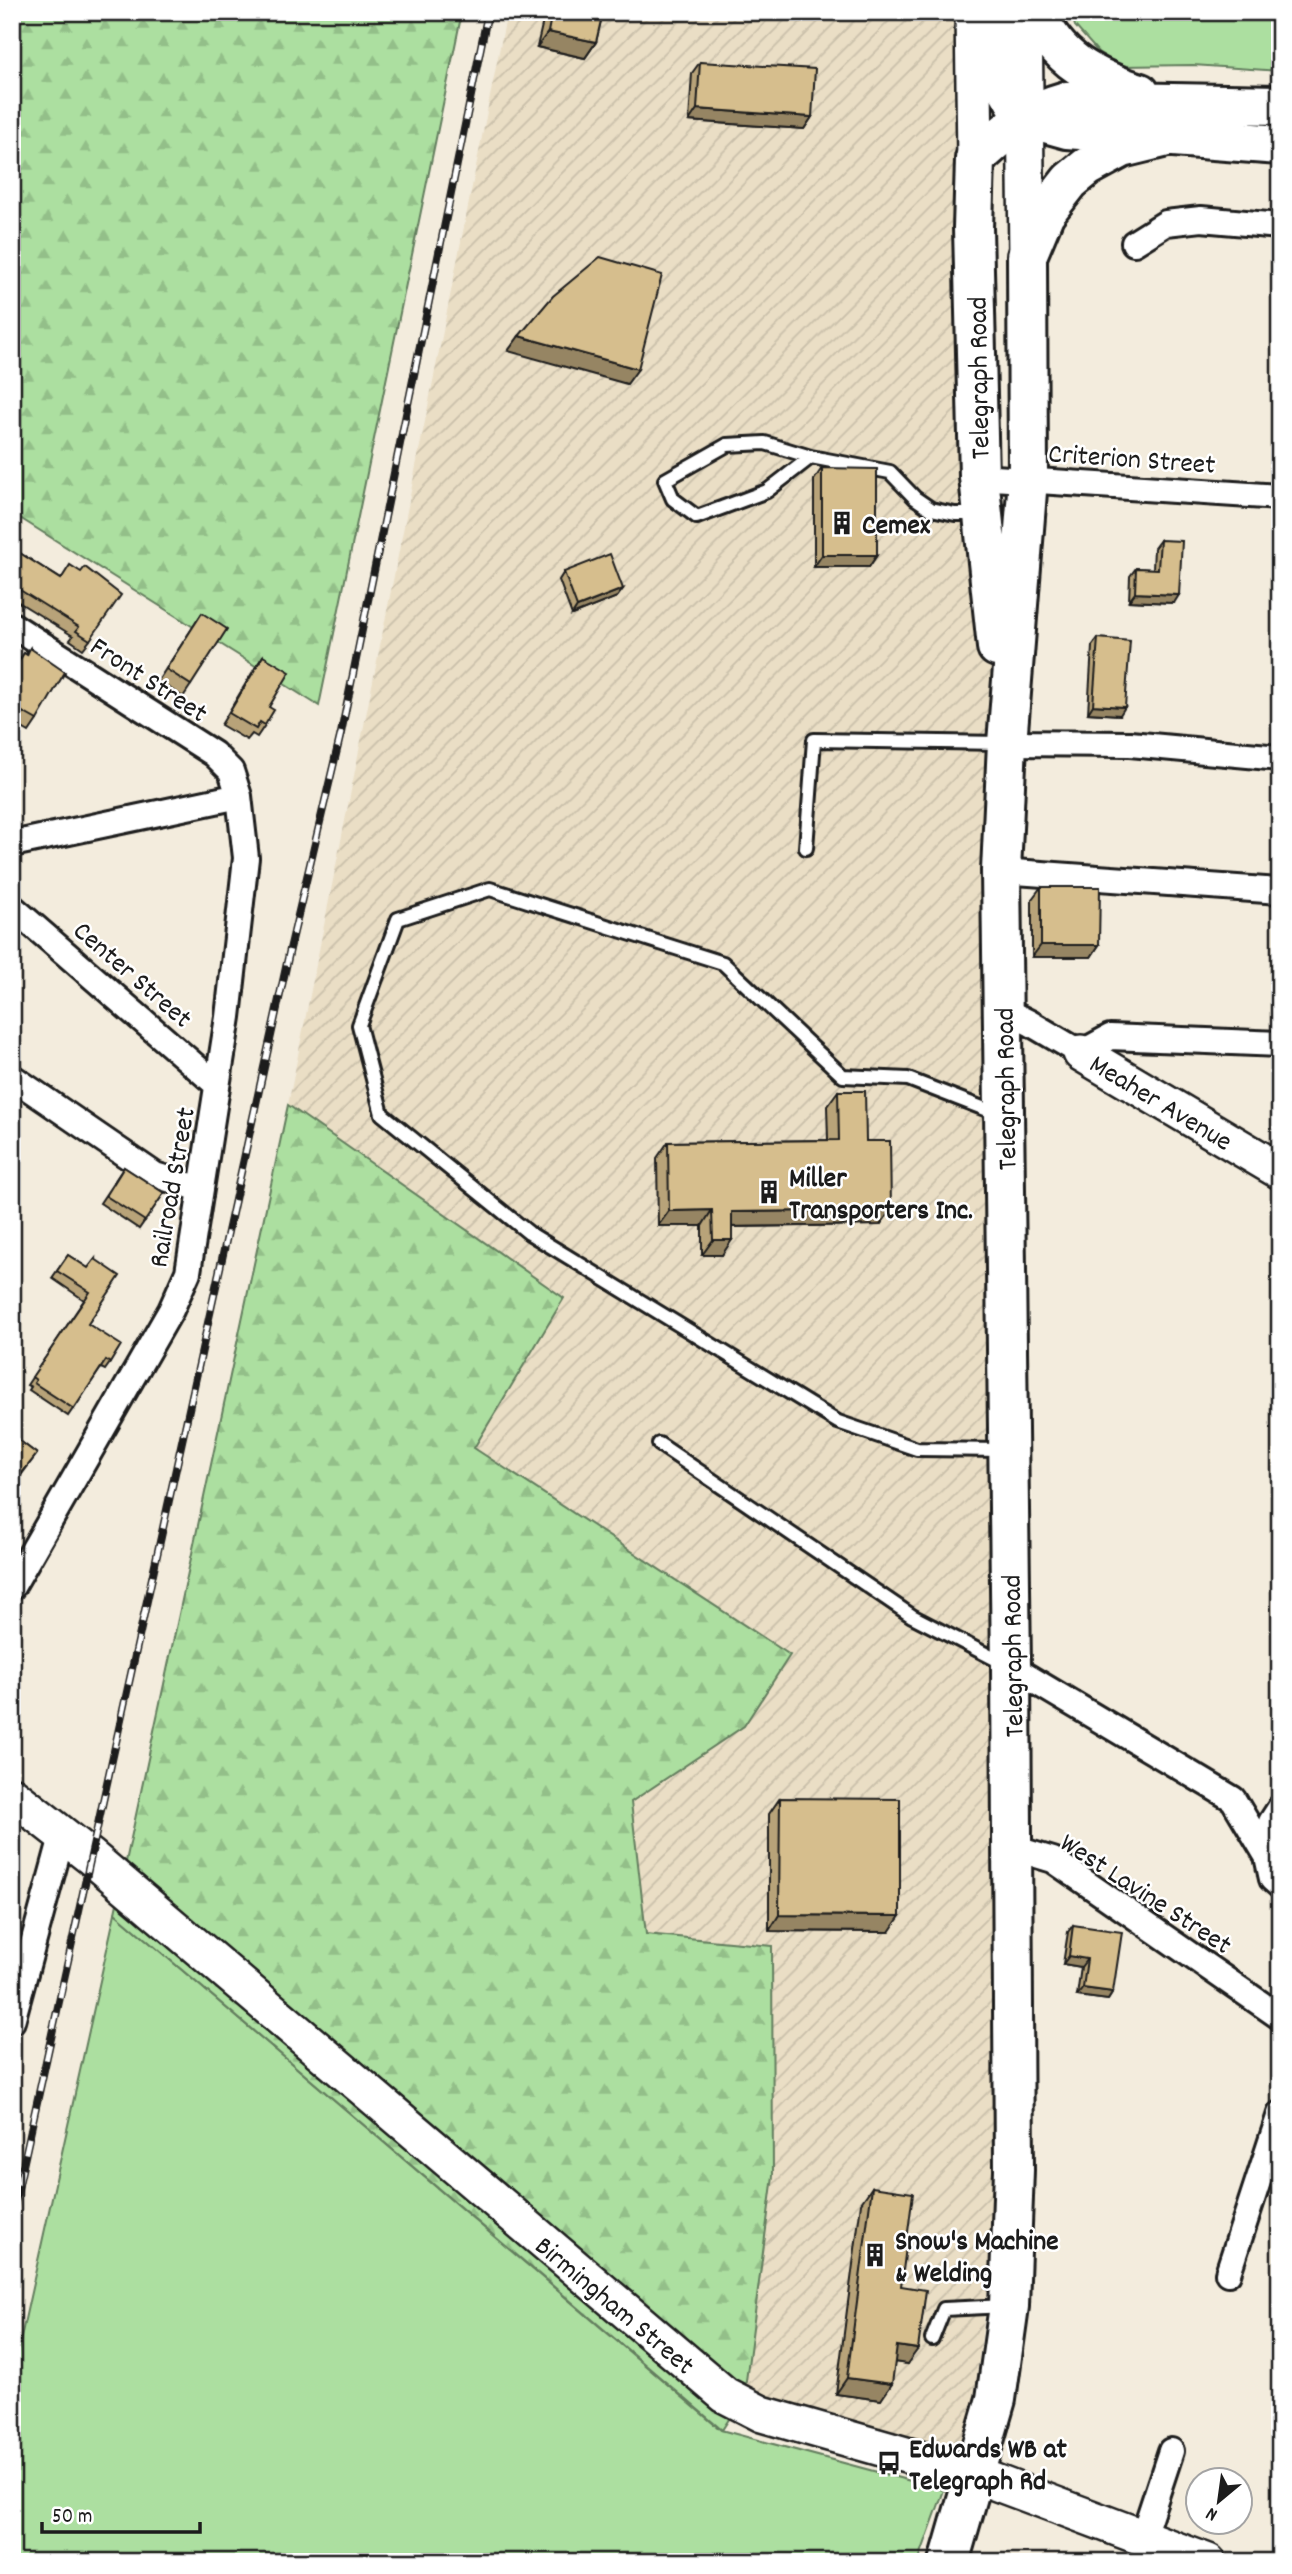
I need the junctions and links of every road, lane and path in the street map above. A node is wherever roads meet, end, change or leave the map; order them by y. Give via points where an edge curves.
1 (973, 12) edge
2 (992, 12) edge
3 (1024, 12) edge
4 (1037, 12) edge
5 (1280, 105) edge
6 (1024, 117) junction
7 (1164, 119) junction
8 (1280, 145) edge
9 (975, 159) junction
10 (1280, 226) edge
11 (1134, 243) dead end
12 (1027, 256) junction
13 (811, 457) junction
14 (979, 477) junction
15 (1028, 479) junction
16 (1280, 497) edge
17 (984, 514) junction
18 (12, 625) edge
19 (1007, 743) junction
20 (1280, 758) edge
21 (239, 796) junction
22 (12, 844) edge
23 (806, 848) dead end
24 (1001, 871) junction
25 (1280, 891) edge
26 (12, 907) edge
27 (1003, 1010) junction
28 (1280, 1044) edge
29 (1081, 1053) junction
30 (12, 1077) edge
31 (218, 1085) junction
32 (1005, 1117) junction
33 (1280, 1171) edge
34 (201, 1189) junction
35 (659, 1444) dead end
36 (1009, 1450) junction
37 (12, 1587) edge
38 (1011, 1667) junction
39 (12, 1795) edge
40 (1233, 1799) junction
41 (1276, 1815) edge
42 (63, 1833) junction
43 (1013, 1848) junction
44 (1267, 1856) junction
45 (1280, 1886) edge
46 (1280, 2017) edge
47 (12, 2021) edge
48 (1280, 2114) edge
49 (1228, 2273) dead end
50 (1009, 2306) junction
51 (932, 2339) dead end
52 (1171, 2451) dead end
53 (976, 2475) junction
54 (1143, 2536) junction
55 (949, 2562) edge
56 (1208, 2562) edge

1 - 9 street, Telegraph Road
2 - 6 main road via 995,67
3 - 6 street, Telegraph Road
4 - 7 main road via 1073,63
5 - 7 main road
6 - 7 main road via 1068,128
6 - 9 main road
6 - 12 street, Telegraph Road
7 - 8 main road
7 - 12 main road via 1070,181 1045,213
9 - 14 main road, Telegraph Road
10 - 11 street via 1201,219 1166,223
12 - 15 main road, Telegraph Road
13 - 13 lane via 767,491 697,517 673,499 665,480 727,445 765,443
13 - 17 lane via 890,472 932,509
14 - 15 street, Criterion Street
14 - 17 main road, Telegraph Road
15 - 16 street, Criterion Street
15 - 19 main road, Telegraph Road
17 - 19 main road, Telegraph Road
18 - 21 street, Front Street via 214,754 231,771
19 - 20 street via 1130,744
19 - 23 lane via 814,740
19 - 24 main road, Telegraph Road
21 - 22 street
21 - 31 street, Railroad Street via 246,858
24 - 25 street
24 - 27 main road, Telegraph Road
26 - 31 street, Center Street
27 - 29 street
27 - 32 main road, Telegraph Road
28 - 29 street via 1110,1037
29 - 33 street, Meaher Avenue
30 - 34 street via 155,1175
31 - 34 street, Railroad Street
32 - 36 main road, Telegraph Road
32 - 36 lane via 908,1079 843,1076 723,963 490,890 398,919 359,1025 382,1114 528,1233 838,1422 917,1448
34 - 37 street, Railroad Street via 188,1272 171,1310
35 - 38 lane via 912,1616
36 - 38 main road, Telegraph Road
38 - 40 street
38 - 43 main road, Telegraph Road
39 - 42 street, Birmingham Street
40 - 41 street
40 - 44 street
41 - 44 street
42 - 47 street
42 - 53 street, Birmingham Street via 724,2395 762,2414
43 - 46 street, West Lavine Street via 1053,1860
43 - 50 main road, Telegraph Road via 1014,2170
44 - 45 street via 1272,1879
48 - 49 street
50 - 51 lane via 944,2309
50 - 53 main road, Telegraph Road via 996,2399
52 - 54 street
53 - 54 street, Birmingham Street
53 - 55 main road, Telegraph Road
54 - 56 street, Birmingham Street

